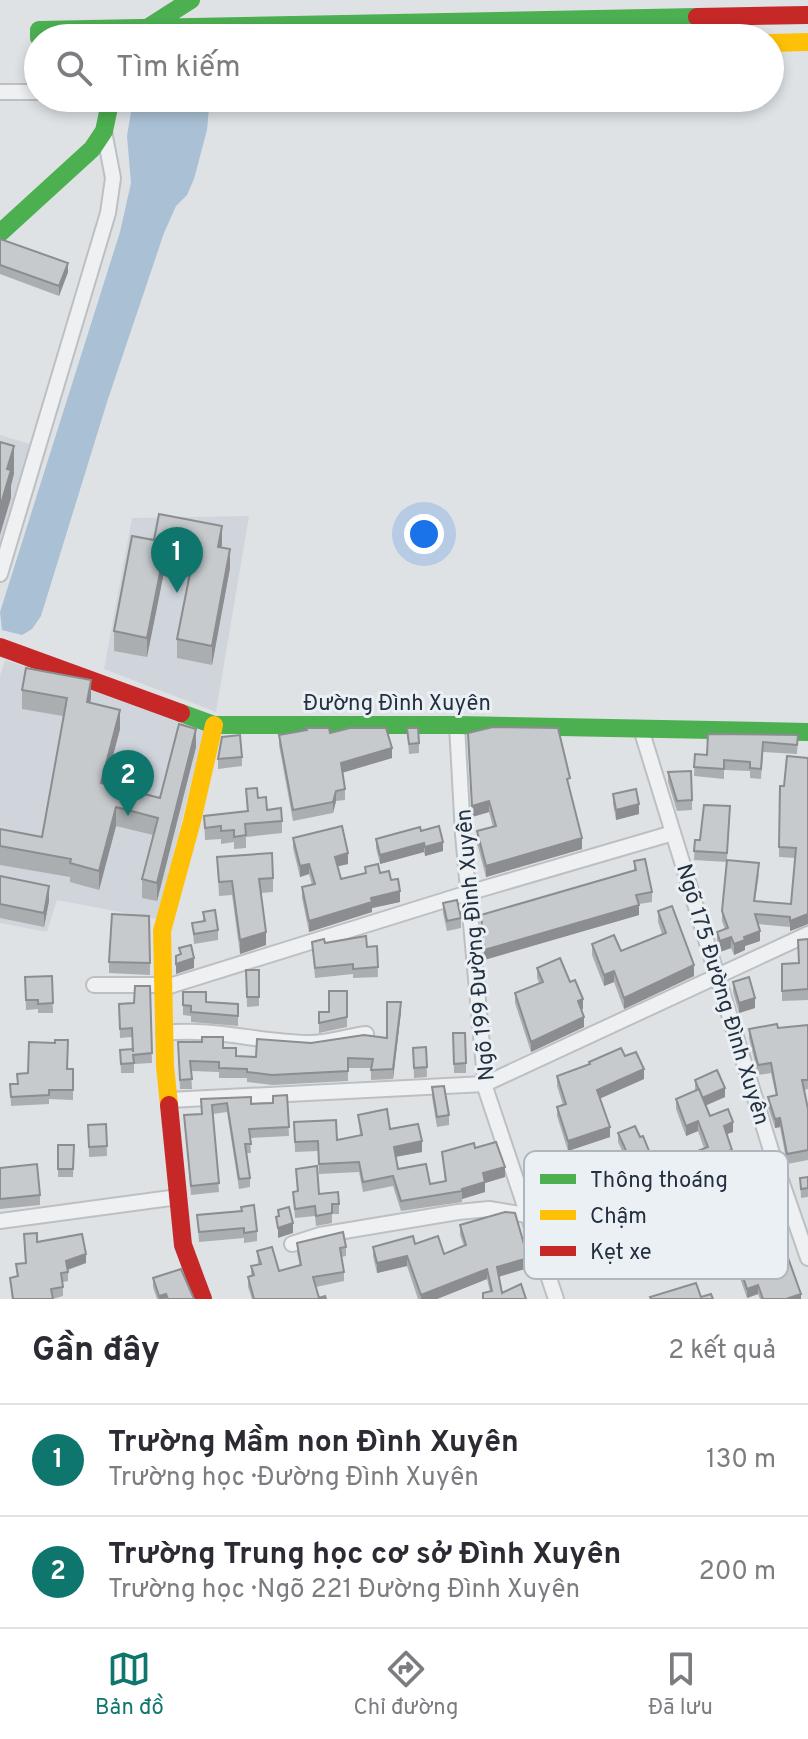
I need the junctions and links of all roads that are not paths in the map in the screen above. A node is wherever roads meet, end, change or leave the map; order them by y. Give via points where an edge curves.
1 (191, 0) edge
2 (808, 15) edge
3 (153, 24) edge
4 (513, 24) edge
5 (808, 42) edge
6 (784, 43) edge
7 (0, 92) edge
8 (24, 92) edge
9 (108, 112) edge
10 (104, 131) junction
11 (0, 233) edge
12 (0, 574) edge
13 (0, 647) edge
14 (214, 725) junction
15 (457, 725) junction
16 (641, 729) junction
17 (808, 732) edge
18 (673, 833) junction
19 (468, 893) junction
20 (808, 934) edge
21 (720, 977) junction
22 (94, 985) dead end
23 (163, 987) junction
24 (164, 1033) junction
25 (366, 1034) edge
26 (485, 1084) junction
27 (169, 1100) junction
28 (771, 1151) edge
29 (178, 1197) junction
30 (788, 1200) edge
31 (524, 1206) edge
32 (524, 1215) edge
33 (0, 1221) edge
34 (292, 1244) dead end
35 (808, 1258) edge
36 (549, 1279) edge
37 (203, 1299) edge
38 (556, 1299) edge

1 - 3 street
2 - 4 street
5 - 6 street
7 - 8 street
9 - 10 street
10 - 11 street via 77,165
10 - 12 street via 113,178 108,213
13 - 14 street, Đường Đình Xuyên
14 - 15 street, Đường Đình Xuyên
14 - 23 street via 162,931
15 - 16 street, Đường Đình Xuyên
15 - 19 street, Ngõ 199 Đường Đình Xuyên
16 - 17 street, Đường Đình Xuyên
16 - 18 street, Ngõ 175 Đường Đình Xuyên
18 - 19 street
18 - 21 street, Ngõ 175 Đường Đình Xuyên
19 - 23 street
19 - 26 street, Ngõ 199 Đường Đình Xuyên
20 - 21 street
21 - 26 street
21 - 28 street, Ngõ 175 Đường Đình Xuyên
22 - 23 street
23 - 24 street
24 - 25 street via 198,1031 313,1043
24 - 27 street
26 - 27 street
26 - 31 street, Ngõ 199 Đường Đình Xuyên
27 - 29 street
29 - 33 street
29 - 37 street via 183,1245
30 - 35 street, Ngõ 175 Đường Đình Xuyên
32 - 34 street via 489,1209 458,1212
36 - 38 street, Ngõ 199 Đường Đình Xuyên

